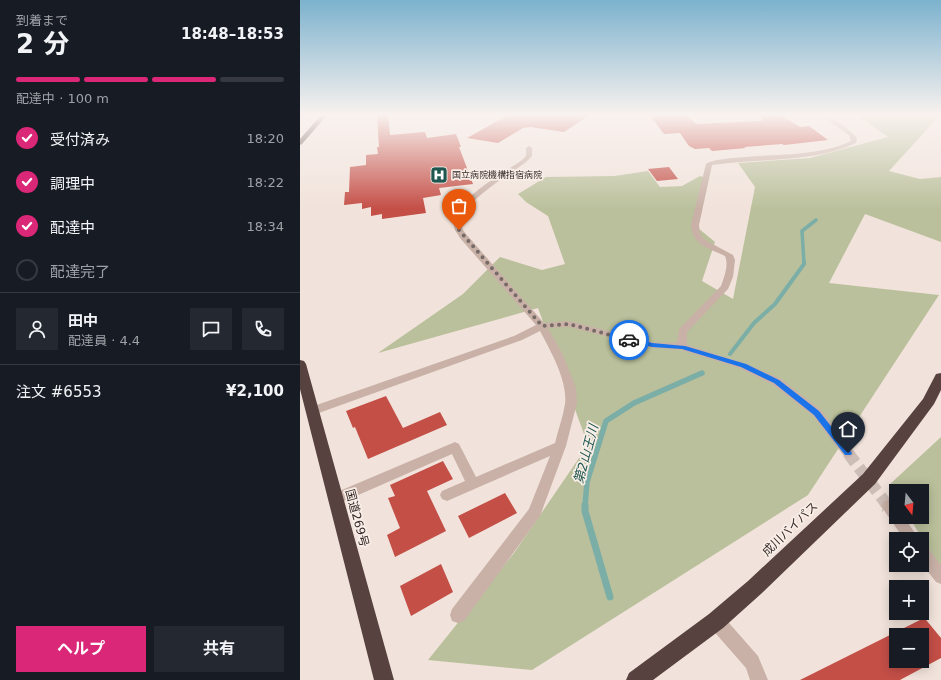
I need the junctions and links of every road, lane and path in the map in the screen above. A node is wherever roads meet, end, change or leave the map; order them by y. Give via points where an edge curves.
1 (844, 146) edge
2 (530, 148) dead end
3 (542, 326) junction
4 (682, 347) junction
5 (301, 374) edge
6 (941, 377) edge
7 (312, 412) junction
8 (560, 446) junction
9 (848, 453) tunnel mouth
10 (473, 484) junction
11 (447, 495) dead end
12 (335, 498) junction
13 (929, 561) edge
14 (941, 577) edge
15 (458, 615) dead end
16 (716, 621) junction
17 (384, 680) edge
18 (636, 680) edge
19 (759, 680) edge

1 - 4 street via 809,154 709,164 695,225 696,234 702,242 729,255 729,277 725,287 682,331
2 - 3 street via 529,156 524,161 463,206 456,218 463,236
3 - 4 street via 569,324 652,345
3 - 7 street via 518,338
3 - 8 street via 558,355 570,388 571,403
4 - 9 street via 743,366 777,382 817,413
5 - 7 highway, 国道269号
6 - 16 highway, 成川バイパス via 924,407 868,479
7 - 12 highway, 国道269号
8 - 10 street
8 - 15 street via 535,512
10 - 11 street
10 - 12 street via 455,447
12 - 17 highway, 国道269号
13 - 14 street
16 - 18 highway, 成川バイパス
16 - 19 street via 752,662

